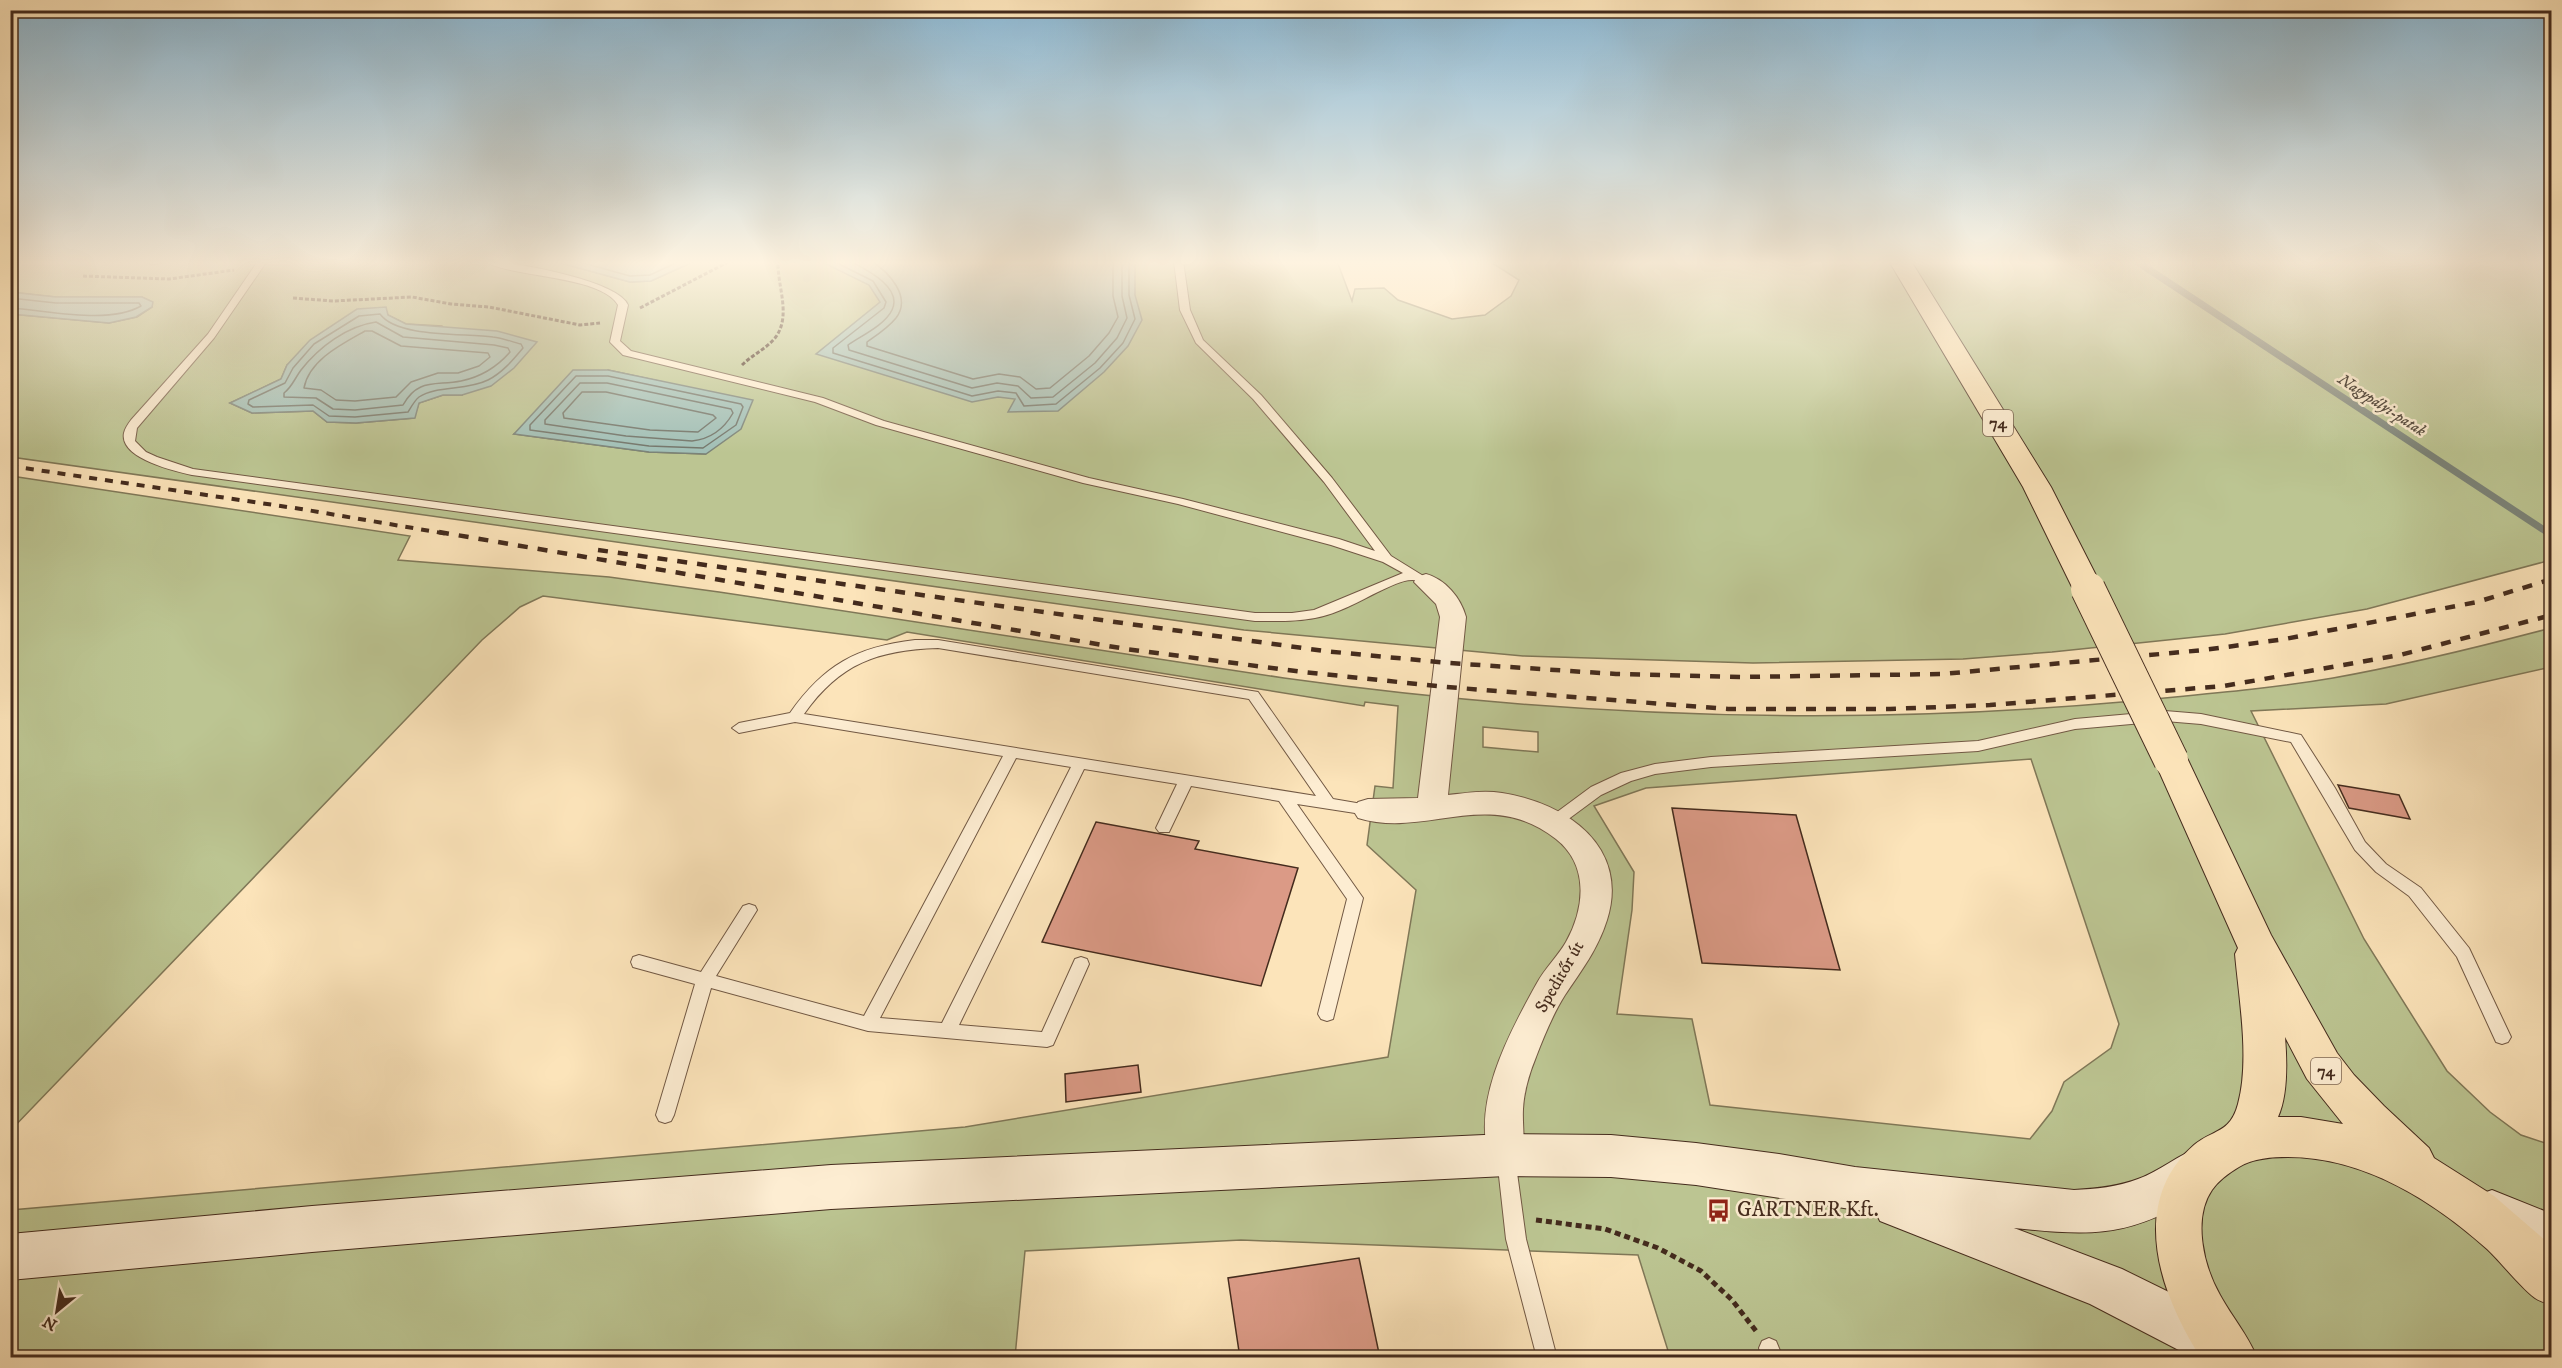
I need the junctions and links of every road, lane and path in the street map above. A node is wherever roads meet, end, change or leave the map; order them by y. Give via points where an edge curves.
1 (219, 325) edge
2 (618, 325) edge
3 (783, 325) edge
4 (1192, 325) edge
5 (1939, 325) edge
6 (737, 379) junction
7 (1387, 559) junction
8 (1420, 578) junction
9 (795, 717) junction
10 (740, 728) dead end
11 (1012, 752) junction
12 (1080, 764) junction
13 (1186, 781) junction
14 (1284, 797) junction
15 (1329, 804) junction
16 (1432, 808) junction
17 (1368, 810) joint
18 (1554, 822) junction
19 (1164, 828) dead end
20 (749, 910) dead end
21 (2254, 940) junction
22 (639, 962) dead end
23 (1081, 964) dead end
24 (705, 980) junction
25 (1327, 1014) dead end
26 (868, 1024) junction
27 (947, 1031) junction
28 (2502, 1037) dead end
29 (665, 1115) dead end
30 (2242, 1142) junction
31 (1506, 1155) junction
32 (2200, 1168) junction
33 (1855, 1190) junction
34 (2446, 1190) junction
35 (1514, 1217) junction
36 (2552, 1237) edge
37 (10, 1257) edge
38 (2552, 1281) edge
39 (2227, 1351) edge
40 (1771, 1353) edge
41 (1547, 1358) edge

1 - 8 lane via 136,420 129,434 130,444 141,453 192,472 1255,617 1316,614 1390,582
2 - 6 lane via 615,342 627,353
3 - 6 path via 775,338 743,363
4 - 7 lane via 1199,340 1257,397 1321,471
5 - 21 main road, 74, bridge via 2037,487
6 - 7 lane via 1037,467 1249,519
7 - 8 lane
8 - 16 street via 1444,596 1453,616
9 - 10 lane
9 - 11 lane
9 - 15 lane via 809,694 837,668 878,651 918,644 938,644 1253,695
11 - 12 lane
11 - 26 lane
12 - 13 lane
12 - 27 lane
13 - 14 lane
13 - 19 lane
14 - 15 lane
14 - 25 lane via 1355,898
15 - 17 lane
16 - 17 street, Speditőr út
16 - 18 street, Speditőr út via 1488,802 1509,805
18 - 28 lane via 1596,791 1626,777 1711,762 1978,746 2075,724 2165,716 2201,719 2296,738 2360,846 2381,868 2415,892 2463,953
18 - 31 street, Speditőr út via 1588,853 1596,870 1598,889 1578,950 1551,989 1510,1080 1503,1116
20 - 24 lane
21 - 30 main road, 74 via 2265,1052 2260,1107
21 - 34 main road, 74 via 2322,1066 2339,1089
22 - 24 lane
23 - 27 lane via 1047,1040
24 - 26 lane
24 - 29 lane
26 - 27 lane
30 - 32 main road, 74 via 2218,1152
30 - 34 main road, 74 via 2294,1136 2324,1140 2388,1159
31 - 33 main road via 1611,1156 1696,1164
31 - 35 lane
31 - 37 main road via 831,1187
32 - 33 main road via 2149,1198 2103,1210 2074,1212
32 - 39 main road, 74 via 2185,1192 2179,1221 2181,1255 2193,1293
33 - 39 main road via 2105,1286
34 - 36 main road
34 - 38 main road, 74 via 2496,1225
35 - 40 path via 1605,1228 1658,1248 1701,1271 1732,1300
35 - 41 lane via 1516,1239

